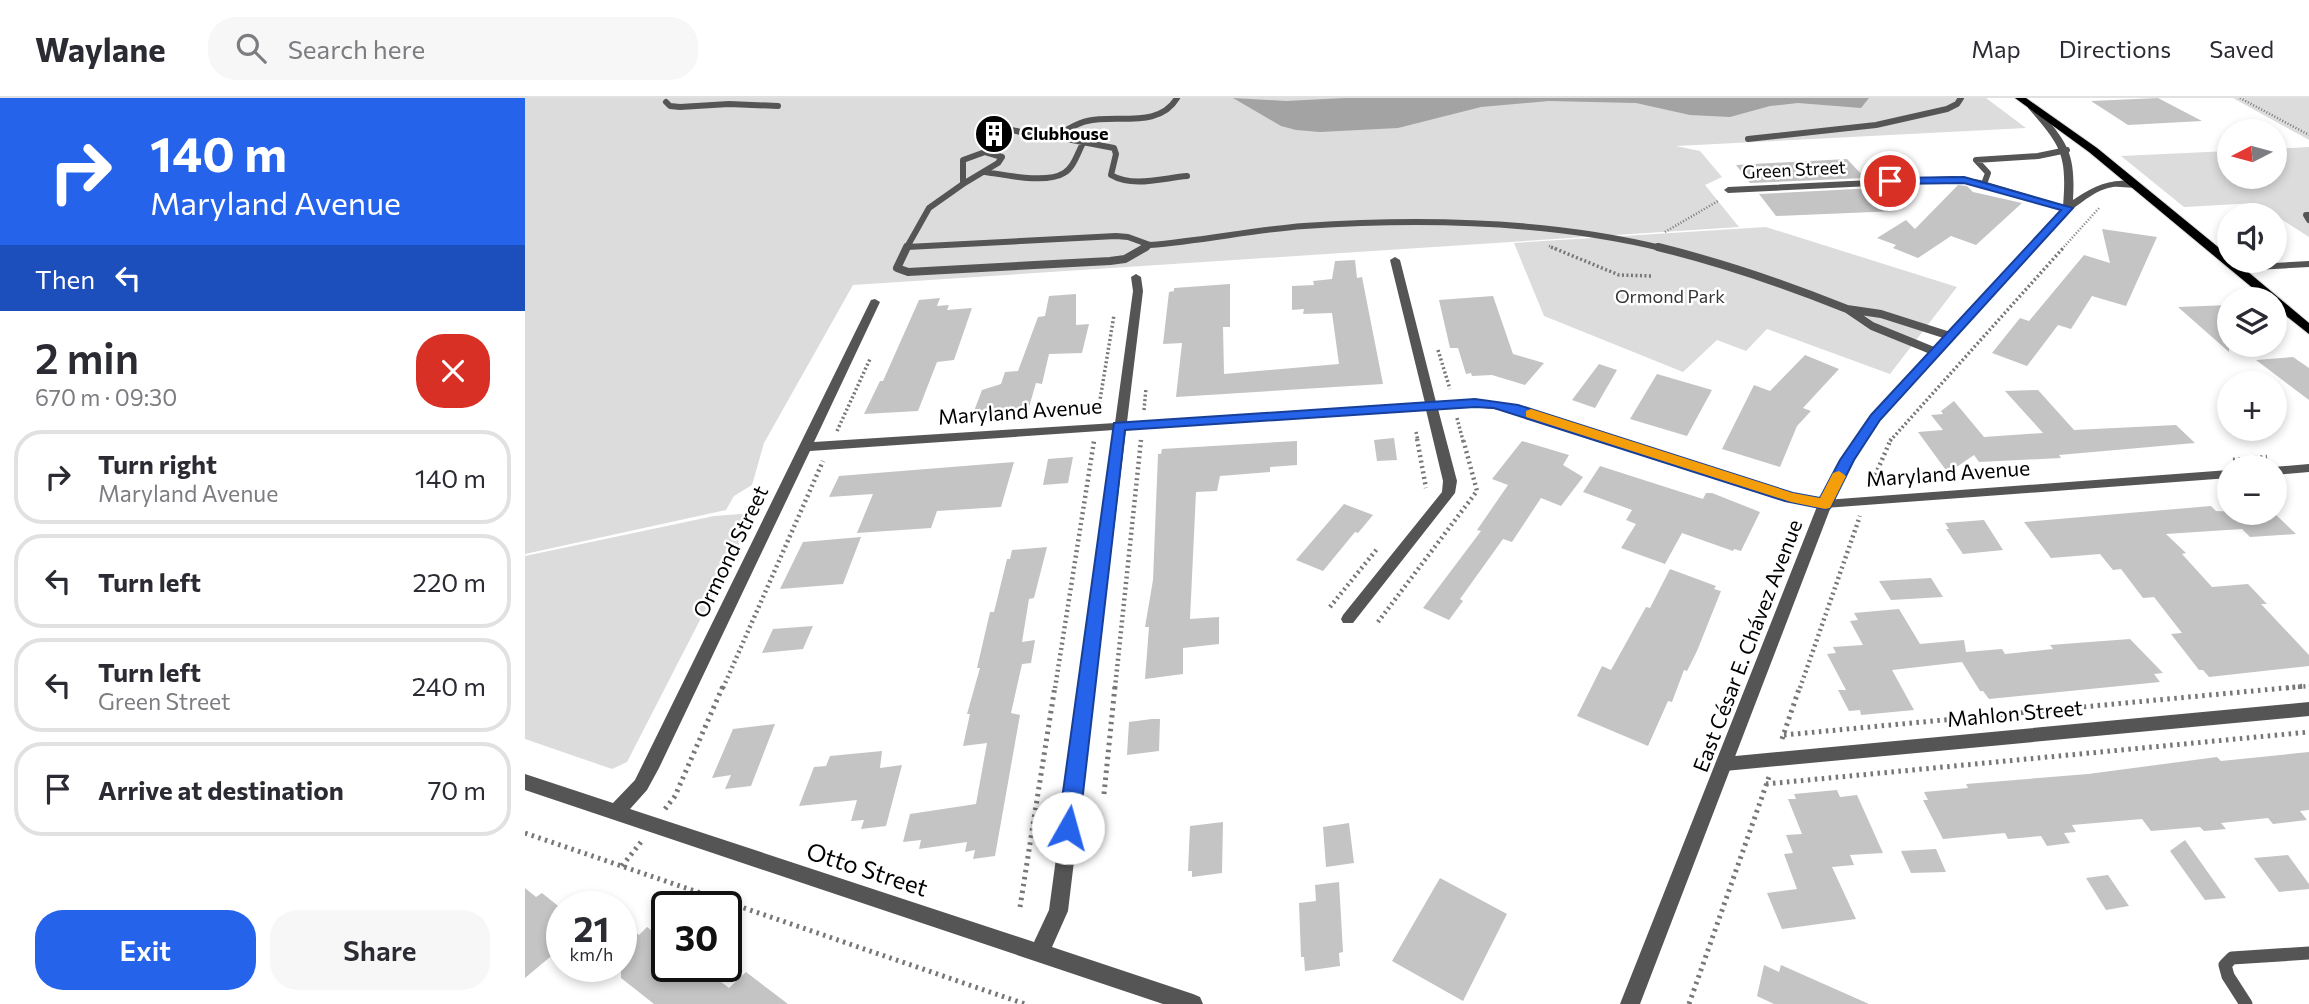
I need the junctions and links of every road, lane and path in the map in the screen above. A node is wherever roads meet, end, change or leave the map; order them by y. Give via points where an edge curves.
1 (1177, 98) edge
2 (1961, 98) edge
3 (2020, 98) edge
4 (2240, 98) edge
5 (666, 102) dead end
6 (778, 106) dead end
7 (2031, 106) junction
8 (982, 130) dead end
9 (2309, 135) edge
10 (1051, 136) junction
11 (1748, 139) dead end
12 (1079, 141) junction
13 (2067, 150) junction
14 (985, 172) junction
15 (1187, 176) dead end
16 (963, 184) junction
17 (1984, 184) junction
18 (2137, 186) junction
19 (1726, 193) joint
20 (2107, 198) dead end
21 (2068, 208) junction
22 (1647, 243) junction
23 (1541, 244) dead end
24 (1150, 245) junction
25 (907, 247) junction
26 (2217, 252) edge
27 (1395, 260) dead end
28 (2309, 264) edge
29 (2287, 265) edge
30 (2243, 273) edge
31 (1653, 276) dead end
32 (1136, 277) dead end
33 (2259, 287) edge
34 (875, 302) dead end
35 (1847, 309) junction
36 (2287, 311) edge
37 (1114, 315) dead end
38 (2309, 330) edge
39 (1950, 336) junction
40 (1936, 352) junction
41 (870, 358) dead end
42 (1147, 383) dead end
43 (1411, 407) junction
44 (1433, 412) junction
45 (1467, 417) dead end
46 (1142, 425) junction
47 (1096, 428) junction
48 (1118, 433) junction
49 (1094, 442) junction
50 (1080, 443) dead end
51 (830, 445) junction
52 (805, 447) junction
53 (2309, 468) edge
54 (2287, 470) edge
55 (2217, 475) edge
56 (1419, 497) dead end
57 (1865, 501) junction
58 (1825, 504) junction
59 (1379, 547) dead end
60 (1330, 607) dead end
61 (1348, 619) dead end
62 (2309, 686) edge
63 (2309, 709) edge
64 (2309, 732) edge
65 (1784, 735) junction
66 (1775, 760) junction
67 (1725, 764) junction
68 (525, 782) edge
69 (1766, 784) junction
70 (1104, 794) dead end
71 (615, 813) junction
72 (653, 825) junction
73 (525, 833) edge
74 (622, 866) junction
75 (1020, 907) dead end
76 (1039, 953) junction
77 (2309, 953) edge
78 (1025, 1004) edge
79 (1193, 1004) edge
80 (1630, 1004) edge
81 (1689, 1004) edge
82 (2246, 1004) edge

1 - 10 lane via 1172,110 1160,115 1090,120
2 - 11 lane via 1947,109 1882,124
3 - 7 main road
4 - 9 path
5 - 6 lane via 680,107
7 - 13 street
7 - 18 main road
8 - 10 lane via 1001,126
10 - 12 lane
12 - 14 lane via 1082,145 1076,159 1062,175 1039,178
12 - 15 lane via 1114,148 1111,175 1118,180
13 - 17 lane via 1976,160 1989,173
13 - 21 street
14 - 16 lane
14 - 16 lane via 1002,157 985,152 963,160
16 - 25 lane via 929,208
17 - 19 street, Green Street via 1944,178
17 - 21 street, Green Street
18 - 21 street, East César E. Chávez Avenue via 2110,183
18 - 26 main road
19 - 22 path
20 - 57 path via 1892,437
21 - 39 street, East César E. Chávez Avenue
22 - 24 lane via 1541,226 1414,221 1298,227
22 - 35 lane via 1759,276
23 - 31 path via 1619,275
24 - 25 lane via 1116,236
24 - 25 lane via 1137,254 1110,261 908,272 897,268
27 - 44 street
28 - 29 street
30 - 33 main road
32 - 48 street
34 - 52 street, Ormond Street
35 - 39 lane via 1881,314
35 - 40 lane via 1872,326
36 - 38 main road
37 - 47 path
39 - 40 street, East César E. Chávez Avenue
40 - 58 street, East César E. Chávez Avenue via 1875,418
41 - 51 path
42 - 46 path
43 - 44 street, Maryland Avenue
43 - 46 street, Maryland Avenue
43 - 56 path via 1428,487
44 - 45 path
44 - 58 street, Maryland Avenue via 1475,403 1513,408
44 - 61 street via 1450,481 1448,493
46 - 48 street, Maryland Avenue
47 - 48 street, Maryland Avenue
47 - 49 path
47 - 51 street, Maryland Avenue
48 - 49 path
48 - 70 path via 1141,439
48 - 76 street via 1058,911
49 - 50 path
49 - 75 path
51 - 52 street, Maryland Avenue
51 - 72 path via 674,796
52 - 71 street, Ormond Street via 649,771
53 - 54 street
55 - 57 street, Maryland Avenue
57 - 58 street, Maryland Avenue
57 - 65 path
58 - 67 street, East César E. Chávez Avenue
59 - 60 path
62 - 65 path
63 - 66 street, Mahlon Street
64 - 69 path
65 - 66 path
66 - 67 street, Mahlon Street
66 - 69 path
67 - 80 street, East César E. Chávez Avenue
68 - 71 street, Otto Street
69 - 81 path
71 - 72 street, Otto Street
72 - 74 path
72 - 76 street, Otto Street
73 - 74 path
74 - 78 path
76 - 79 street, Otto Street
77 - 82 lane via 2232,958 2225,965 2228,976

